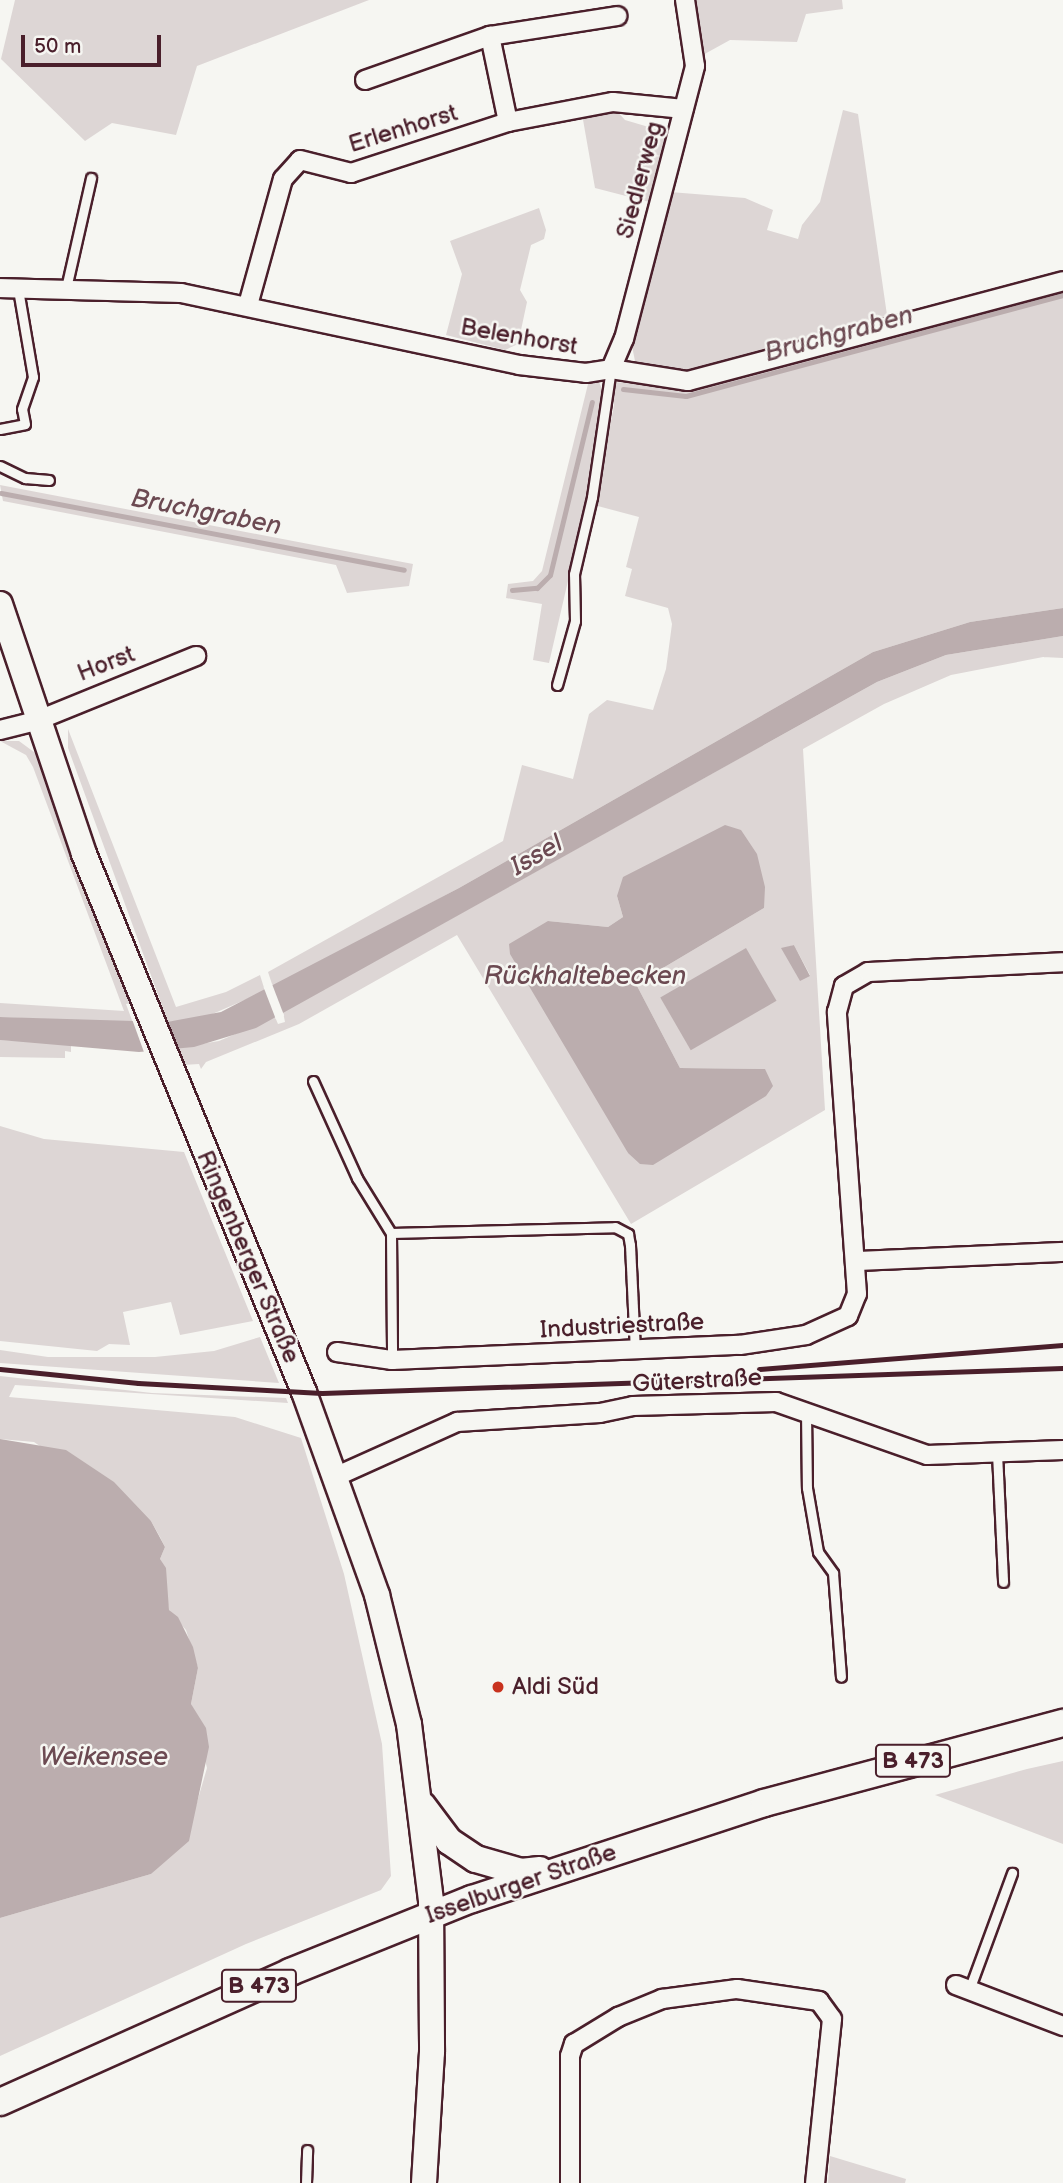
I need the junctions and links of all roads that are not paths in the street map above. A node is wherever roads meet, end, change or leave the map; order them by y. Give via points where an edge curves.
1 (685, 0) edge
2 (617, 16) dead end
3 (490, 36) junction
4 (365, 80) dead end
5 (684, 109) junction
6 (508, 122) junction
7 (91, 178) dead end
8 (1063, 281) edge
9 (9, 288) edge
10 (66, 288) junction
11 (248, 305) junction
12 (611, 369) junction
13 (0, 429) edge
14 (0, 466) edge
15 (50, 480) dead end
16 (0, 604) edge
17 (196, 656) dead end
18 (558, 685) dead end
19 (36, 721) junction
20 (0, 730) edge
21 (1063, 962) edge
22 (313, 1081) dead end
23 (391, 1233) junction
24 (1063, 1252) edge
25 (856, 1261) junction
26 (635, 1350) junction
27 (337, 1352) dead end
28 (392, 1360) junction
29 (806, 1410) junction
30 (1063, 1450) edge
31 (997, 1453) junction
32 (337, 1476) junction
33 (1003, 1583) dead end
34 (841, 1677) dead end
35 (1063, 1723) edge
36 (422, 1805) junction
37 (573, 1866) junction
38 (1012, 1873) dead end
39 (432, 1913) junction
40 (962, 1987) joint
41 (1063, 2026) edge
42 (0, 2102) edge
43 (307, 2150) dead end
44 (306, 2183) edge
45 (424, 2183) edge
46 (569, 2183) edge
47 (816, 2183) edge

1 - 5 street, Siedlerweg via 695,66
2 - 3 street
3 - 4 street
3 - 6 street
5 - 6 street, Erlenhorst via 613,102
5 - 12 street, Siedlerweg via 624,339
6 - 11 street, Erlenhorst via 351,173 300,160 282,179
7 - 10 lane
8 - 12 street, Belenhorst via 688,381
9 - 10 street, Belenhorst
9 - 13 lane via 33,377 22,409 24,424
10 - 11 street, Belenhorst via 181,293
11 - 12 street, Belenhorst via 519,365 586,373
12 - 18 lane via 597,471 574,574 575,621
14 - 15 lane via 25,478
16 - 19 main road, Ringenberger Straße
17 - 19 street, Horst
19 - 20 street, Horst
19 - 32 main road, Ringenberger Straße via 142,1003
21 - 25 street, Industriestraße via 868,972 844,986 837,1012
22 - 23 lane via 357,1178
23 - 26 lane via 615,1227 628,1234 630,1245
23 - 28 lane
24 - 25 street
25 - 26 street, Industriestraße via 857,1294 848,1316 806,1335 740,1345
26 - 28 street, Industriestraße
27 - 28 street, Industriestraße
29 - 31 street, Güterstraße via 927,1455
29 - 32 street, Güterstraße via 776,1402 633,1406 600,1413 475,1419 432,1431
29 - 34 lane via 807,1488 818,1552 833,1573
30 - 31 street, Güterstraße
31 - 33 lane
32 - 36 main road, Ringenberger Straße via 377,1595 409,1724
35 - 37 main road, Isselburger Straße / B 473 via 764,1803
36 - 37 main road, Ringenberger Straße / B 473 via 449,1840 490,1867 521,1872
36 - 39 main road, Ringenberger Straße
37 - 39 main road, Isselburger Straße / B 473
38 - 40 lane
39 - 42 main road, Isselburger Straße / B 473
39 - 45 main road, Ringenberger Straße via 432,2052
40 - 41 street
43 - 44 lane
46 - 47 street via 570,2056 574,2044 618,2017 662,1999 737,1989 819,2000 832,2019

